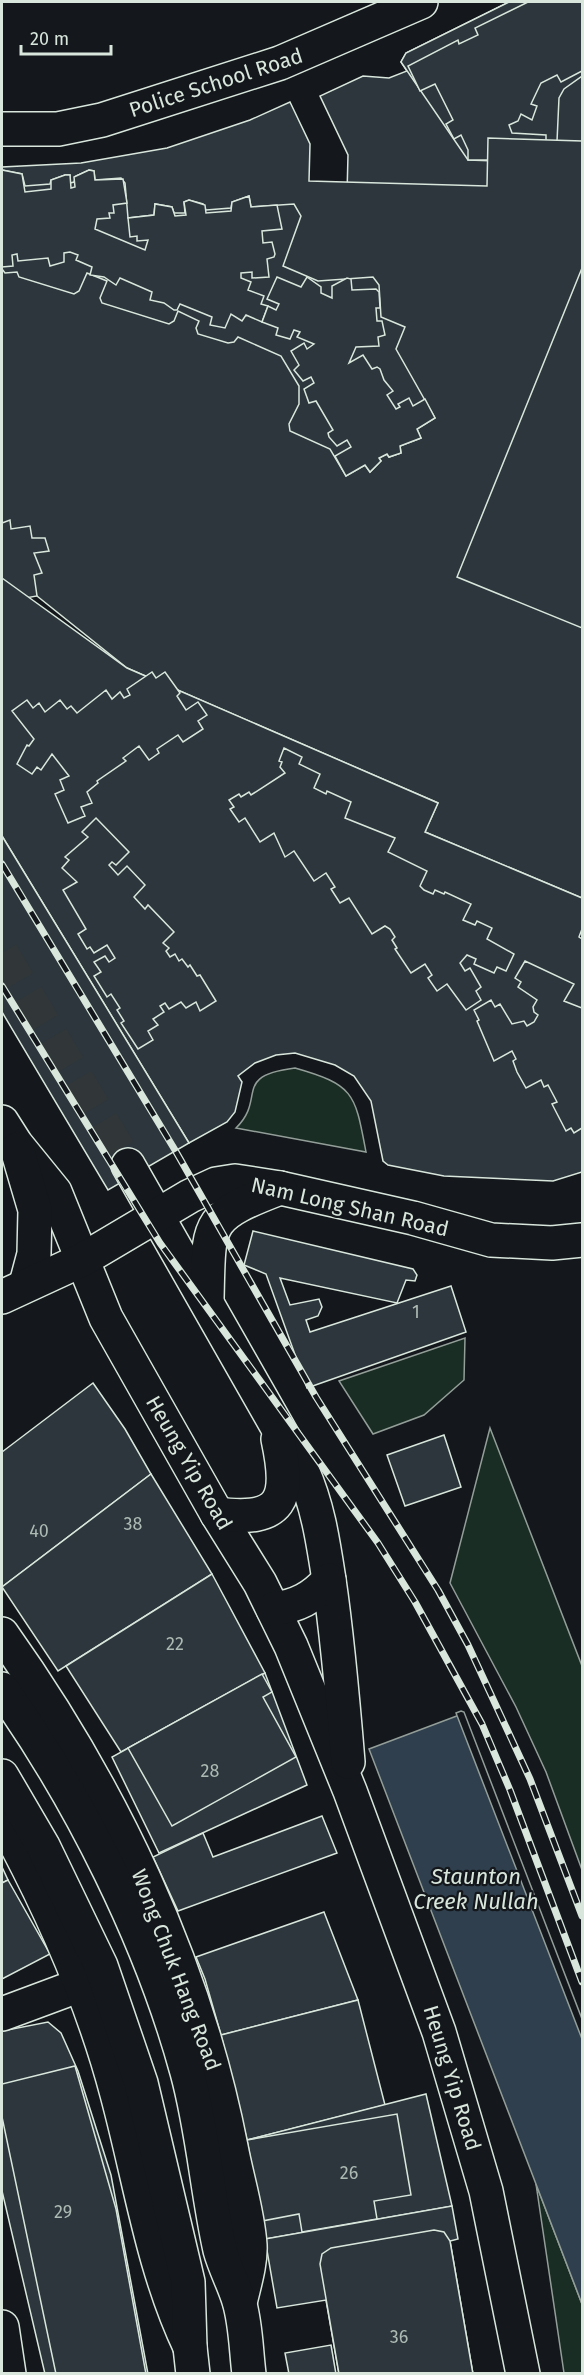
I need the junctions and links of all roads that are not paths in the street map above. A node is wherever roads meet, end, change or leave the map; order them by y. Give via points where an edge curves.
1 (421, 2) edge
2 (2, 129) edge
3 (9, 1133) edge
4 (129, 1165) tunnel mouth
5 (280, 1188) junction
6 (158, 1215) junction
7 (582, 1240) edge
8 (82, 1260) junction
9 (14, 1291) edge
10 (207, 1300) junction
11 (273, 1420) junction
12 (217, 1514) junction
13 (329, 1580) junction
14 (273, 1609) junction
15 (2, 1634) edge
16 (2, 1689) edge
17 (2, 1776) edge
18 (350, 1791) junction
19 (2, 1818) edge
20 (64, 1991) dead end
21 (2, 2014) edge
22 (240, 2302) junction
23 (2, 2327) edge
24 (191, 2360) edge
25 (9, 2373) edge
26 (249, 2373) edge
27 (524, 2373) edge

1 - 2 main road, Police School Road via 280,63 102,120 58,129
3 - 8 main road, Heung Yip Road via 56,1192
3 - 9 main road, Heung Yip Road via 35,1210 34,1254
4 - 6 main road, Heung Yip Road
5 - 6 main road, Nam Long Shan Road via 236,1181 216,1184
5 - 7 main road, Nam Long Shan Road via 491,1240
5 - 10 main road via 225,1213 213,1228 207,1244
6 - 8 main road, Nam Long Shan Road
6 - 10 main road, Heung Yip Road
8 - 9 main road, Nam Long Shan Road
8 - 12 main road, Heung Yip Road via 106,1317
10 - 11 main road, Heung Yip Road
11 - 12 main road via 285,1472 283,1492 265,1513 251,1517
11 - 13 main road, Heung Yip Road via 313,1495
12 - 14 main road, Heung Yip Road
13 - 14 main road via 306,1601
13 - 18 main road, Heung Yip Road via 339,1640
14 - 18 main road, Heung Yip Road
15 - 22 main road, Wong Chuk Hang Road via 69,1737 113,1816 165,1927 201,2024 219,2087 250,2246
16 - 22 main road via 34,1734 87,1827 133,1924 187,2072 221,2252
17 - 24 main road via 43,1846 91,1945 121,2022 146,2104 188,2282
18 - 27 main road, Heung Yip Road via 464,2111 504,2271
19 - 24 main road via 81,1986 117,2092 164,2284
20 - 21 main road
22 - 26 main road, Wong Chuk Hang Road
23 - 25 main road

